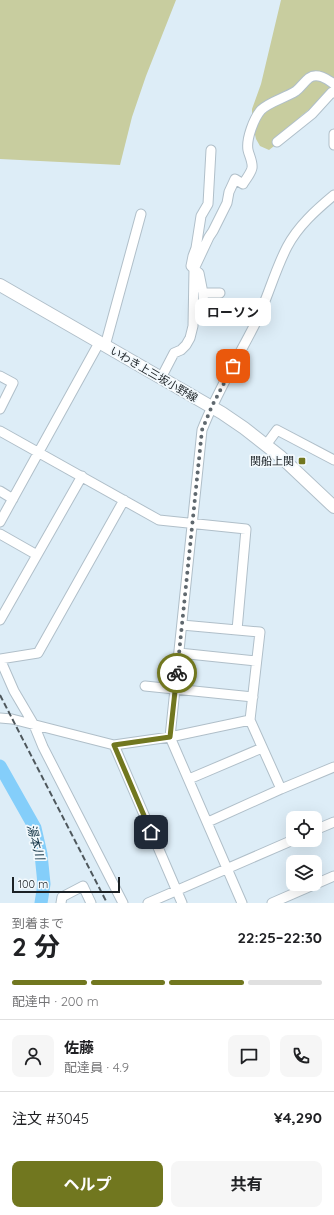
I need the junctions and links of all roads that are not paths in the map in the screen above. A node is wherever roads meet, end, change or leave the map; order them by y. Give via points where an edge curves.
1 (334, 84) edge
2 (334, 93) edge
3 (334, 134) edge
4 (277, 142) dead end
5 (334, 145) edge
6 (211, 150) dead end
7 (334, 195) edge
8 (141, 214) dead end
9 (194, 269) junction
10 (0, 285) edge
11 (203, 293) junction
12 (220, 293) dead end
13 (204, 315) dead end
14 (102, 344) junction
15 (0, 376) edge
16 (161, 378) junction
17 (212, 406) junction
18 (0, 409) edge
19 (0, 430) edge
20 (266, 445) junction
21 (39, 452) junction
22 (334, 460) edge
23 (82, 476) junction
24 (0, 492) edge
25 (13, 498) junction
26 (124, 500) junction
27 (334, 507) edge
28 (0, 522) edge
29 (192, 524) junction
30 (0, 534) edge
31 (37, 555) junction
32 (0, 620) edge
33 (182, 625) junction
34 (237, 630) junction
35 (179, 652) junction
36 (256, 660) junction
37 (145, 686) dead end
38 (175, 689) junction
39 (252, 697) junction
40 (0, 718) edge
41 (250, 720) junction
42 (34, 725) junction
43 (170, 737) junction
44 (114, 745) junction
45 (262, 748) junction
46 (334, 767) edge
47 (189, 779) junction
48 (281, 789) junction
49 (208, 822) junction
50 (334, 822) edge
51 (322, 827) edge
52 (286, 843) edge
53 (227, 868) junction
54 (334, 876) edge
55 (176, 891) junction
56 (61, 903) edge
57 (91, 903) edge
58 (123, 903) edge
59 (148, 903) edge
60 (182, 903) edge
61 (242, 903) edge
62 (272, 903) edge

1 - 9 street via 314,76 308,78 288,96 265,107 256,116 248,138 252,169 243,184 235,179 227,203
2 - 4 street via 332,92 312,114
3 - 5 street
6 - 9 street via 208,204 201,216 193,256
7 - 17 street via 308,218 288,246 255,324
8 - 14 street
9 - 11 street via 199,273
9 - 16 street via 193,326 190,338 181,350 174,353
10 - 14 main road, いわき上三坂小野線
11 - 12 street
11 - 13 street
14 - 16 main road, いわき上三坂小野線
14 - 21 street
15 - 18 street via 13,383
16 - 17 main road, いわき上三坂小野線
17 - 20 main road, いわき上三坂小野線
17 - 29 street via 202,430
19 - 21 street
20 - 22 street via 277,430
20 - 27 main road, いわき上三坂小野線
21 - 23 street
21 - 25 street
23 - 26 street
23 - 31 street
24 - 25 street
25 - 28 street
26 - 29 street via 159,520
26 - 42 street via 38,654 0,659 14,691
29 - 33 street
29 - 34 street via 246,529
30 - 31 street
31 - 32 street
33 - 34 street
33 - 35 street
34 - 36 street via 260,632
35 - 36 street
35 - 38 street
36 - 39 street
37 - 38 street
38 - 39 street
38 - 43 street
39 - 41 street
40 - 42 street
41 - 43 street
41 - 45 street
42 - 44 street
42 - 58 street
43 - 44 street
43 - 47 street
44 - 55 street
45 - 47 street
45 - 48 street
46 - 48 street
47 - 49 street
48 - 49 street
49 - 53 street
50 - 51 street
52 - 53 street
53 - 55 street
53 - 61 street
54 - 62 street
55 - 59 street
55 - 60 street
56 - 57 street via 62,897 83,886

